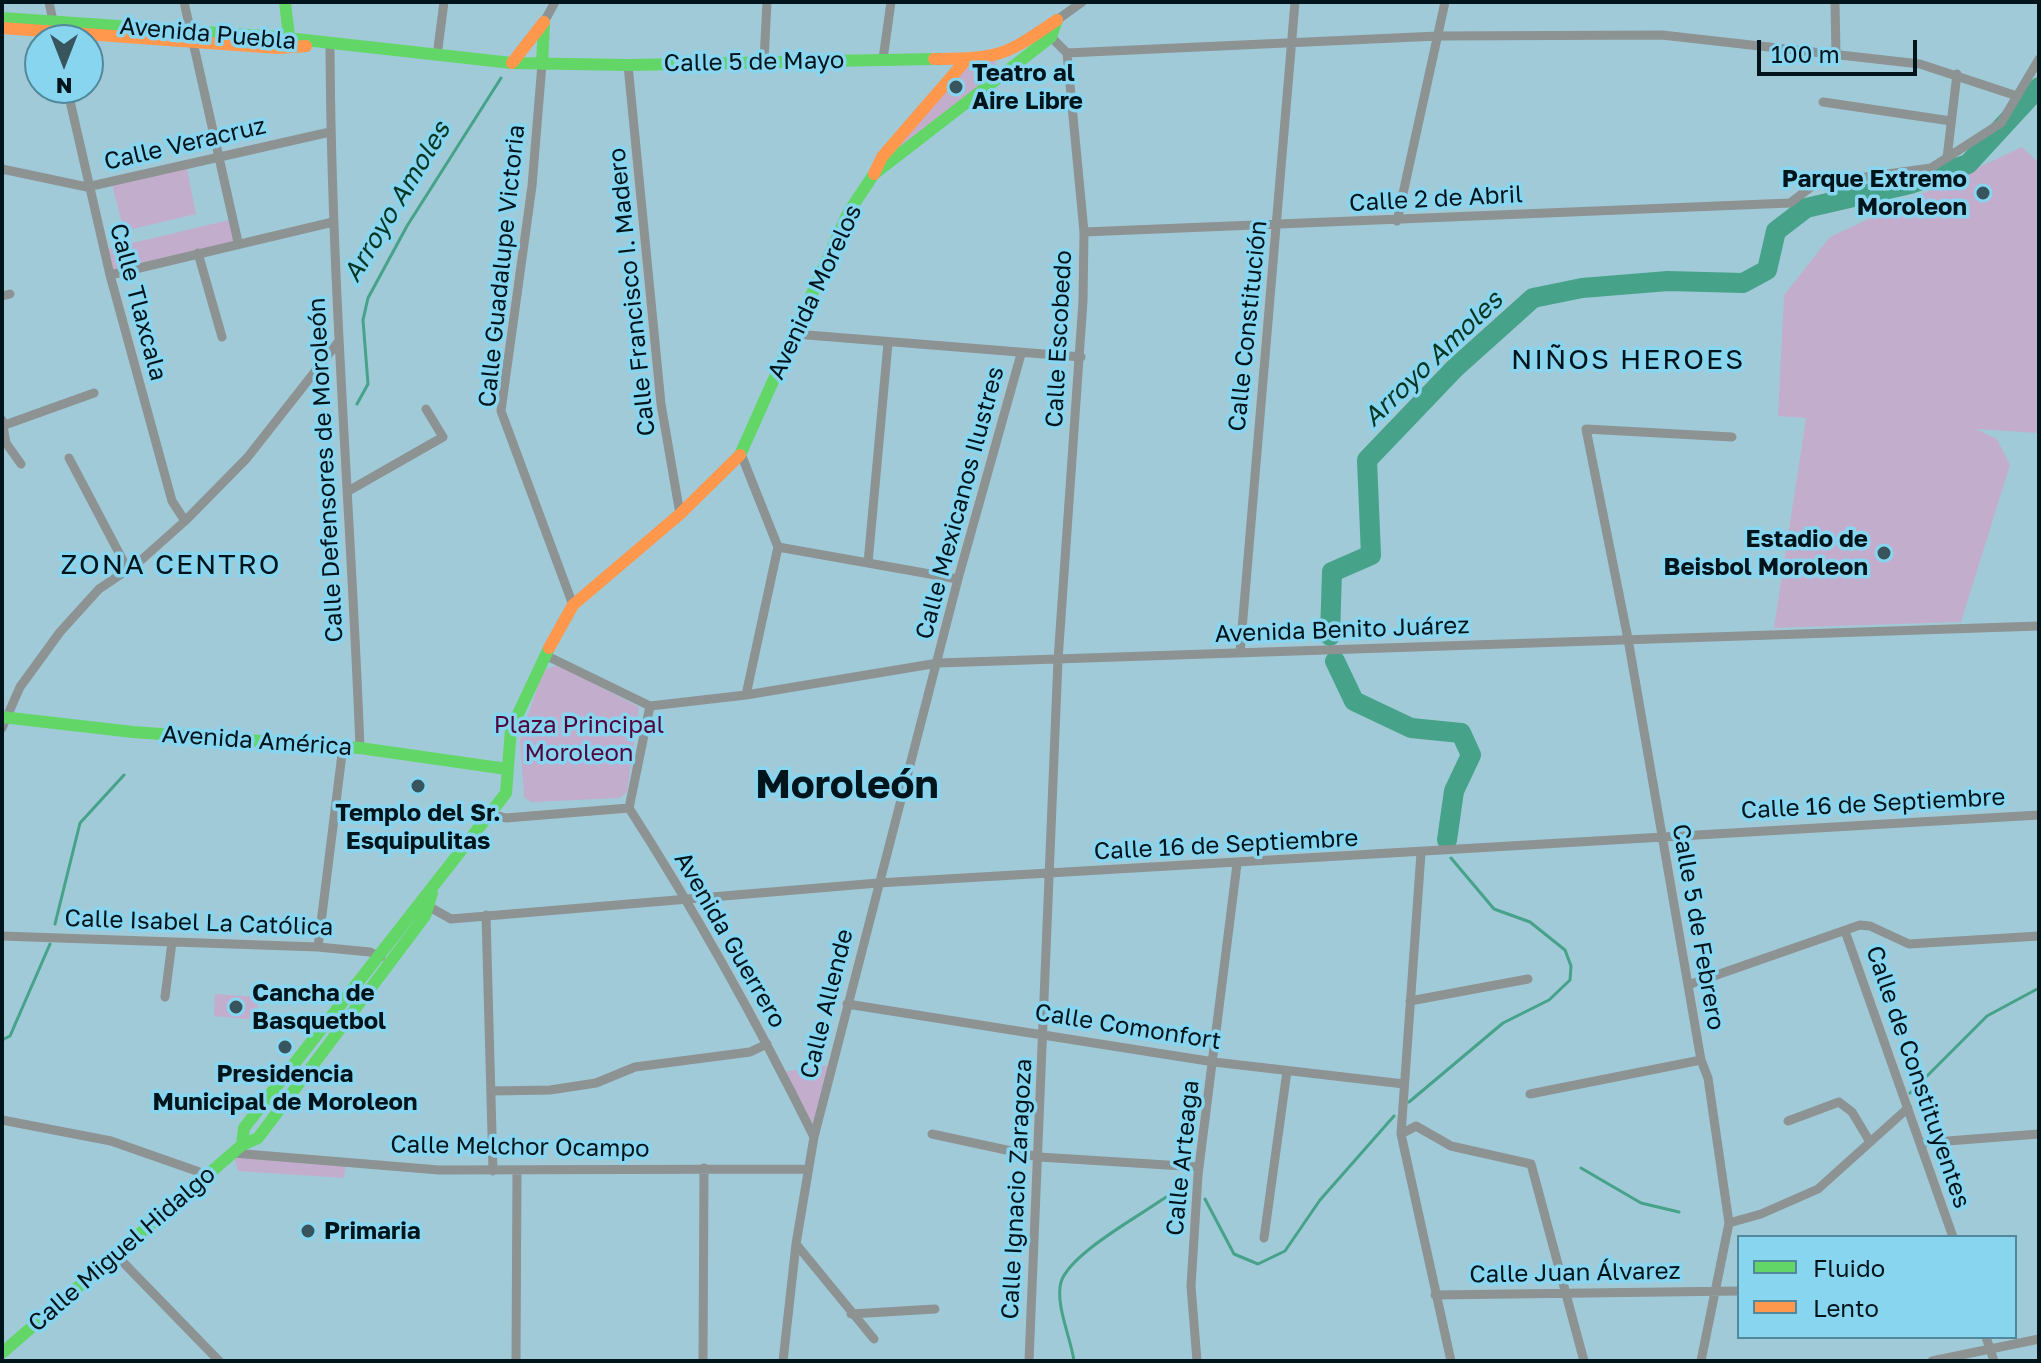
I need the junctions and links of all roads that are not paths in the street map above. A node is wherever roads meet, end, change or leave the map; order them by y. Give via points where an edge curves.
1 (49, 2) edge
2 (184, 2) edge
3 (285, 2) edge
4 (444, 2) edge
5 (555, 2) edge
6 (767, 2) edge
7 (891, 2) edge
8 (1082, 2) edge
9 (1295, 2) edge
10 (1445, 2) edge
11 (1835, 2) edge
12 (1070, 7) edge
13 (2, 18) edge
14 (1057, 20) joint
15 (544, 22) junction
16 (26, 24) edge
17 (54, 24) edge
18 (2, 28) edge
19 (24, 29) edge
20 (104, 33) edge
21 (1047, 33) junction
22 (191, 36) junction
23 (1438, 36) junction
24 (1292, 43) junction
25 (290, 44) junction
26 (323, 45) junction
27 (1067, 53) junction
28 (437, 56) junction
29 (1836, 56) junction
30 (987, 58) junction
31 (883, 59) junction
32 (2039, 59) edge
33 (764, 60) junction
34 (966, 60) junction
35 (512, 63) junction
36 (542, 64) junction
37 (628, 65) junction
38 (1001, 74) junction
39 (1957, 74) junction
40 (2017, 96) junction
41 (1823, 102) dead end
42 (70, 104) edge
43 (1951, 121) junction
44 (330, 132) junction
45 (219, 156) junction
46 (1947, 158) junction
47 (2, 169) edge
48 (874, 174) junction
49 (87, 187) junction
50 (1397, 221) junction
51 (333, 222) junction
52 (1279, 226) junction
53 (1084, 232) junction
54 (238, 242) junction
55 (198, 253) junction
56 (110, 275) junction
57 (795, 334) junction
58 (222, 337) dead end
59 (339, 341) junction
60 (888, 343) junction
61 (1021, 354) junction
62 (1081, 357) junction
63 (94, 393) dead end
64 (426, 409) dead end
65 (2, 420) edge
66 (2, 426) edge
67 (1732, 437) dead end
68 (741, 454) junction
69 (69, 458) dead end
70 (21, 464) dead end
71 (350, 490) junction
72 (680, 514) junction
73 (185, 521) junction
74 (778, 547) junction
75 (868, 563) junction
76 (128, 570) junction
77 (958, 579) junction
78 (573, 605) junction
79 (2039, 626) edge
80 (1628, 639) junction
81 (1240, 653) junction
82 (545, 655) junction
83 (1058, 660) junction
84 (938, 663) junction
85 (746, 695) junction
86 (650, 706) junction
87 (3, 721) edge
88 (343, 746) junction
89 (360, 748) junction
90 (507, 769) junction
91 (629, 808) junction
92 (491, 814) junction
93 (2039, 815) edge
94 (1662, 837) junction
95 (1421, 853) junction
96 (1237, 864) junction
97 (1052, 875) junction
98 (878, 883) junction
99 (687, 898) junction
100 (424, 904) junction
101 (486, 915) junction
102 (1845, 931) junction
103 (2, 936) edge
104 (2039, 936) edge
105 (172, 942) junction
106 (318, 947) junction
107 (378, 955) junction
108 (391, 962) junction
109 (1528, 979) dead end
110 (1688, 985) junction
111 (165, 997) dead end
112 (1410, 1001) junction
113 (847, 1004) junction
114 (1045, 1034) junction
115 (767, 1044) junction
116 (1701, 1060) junction
117 (1214, 1062) junction
118 (1287, 1071) junction
119 (1404, 1084) junction
120 (492, 1091) junction
121 (1530, 1094) dead end
122 (1908, 1108) junction
123 (2, 1120) edge
124 (1788, 1121) dead end
125 (1401, 1130) junction
126 (932, 1134) dead end
127 (2039, 1134) edge
128 (814, 1137) junction
129 (1870, 1142) junction
130 (1921, 1143) junction
131 (238, 1149) junction
132 (1039, 1157) junction
133 (1199, 1167) junction
134 (704, 1168) junction
135 (807, 1169) junction
136 (517, 1170) junction
137 (493, 1171) junction
138 (208, 1175) junction
139 (1729, 1223) junction
140 (1952, 1235) edge
141 (1264, 1238) dead end
142 (796, 1244) junction
143 (115, 1254) junction
144 (1716, 1291) junction
145 (1737, 1291) edge
146 (1567, 1292) junction
147 (1435, 1295) junction
148 (935, 1309) dead end
149 (851, 1314) junction
150 (874, 1339) dead end
151 (1987, 1339) edge
152 (2039, 1339) edge
153 (1990, 1349) junction
154 (2, 1353) edge
155 (219, 1361) edge
156 (516, 1361) edge
157 (703, 1361) edge
158 (783, 1361) edge
159 (1029, 1361) edge
160 (1197, 1361) edge
161 (1451, 1361) edge
162 (1584, 1361) edge
163 (1701, 1361) edge
164 (1932, 1361) edge
165 (1994, 1361) edge

1 - 17 street
2 - 22 street
3 - 25 street
4 - 28 street
5 - 15 street
6 - 33 street
7 - 31 street
8 - 12 street
9 - 24 street, Calle Constitución
10 - 23 street
11 - 29 street
12 - 14 street
13 - 16 street, Avenida Puebla
14 - 21 street
15 - 35 street
15 - 36 street
18 - 19 street, Avenida Puebla
20 - 22 street, Avenida Puebla
21 - 27 street
21 - 30 street, Calle 5 de Mayo
21 - 38 street, Avenida Morelos
22 - 25 street, Avenida Puebla
22 - 45 street
23 - 24 street
23 - 29 street via 1662,35
23 - 50 street
24 - 27 street
24 - 52 street, Calle Constitución
25 - 26 street, Avenida Puebla
26 - 28 street, Avenida Puebla
26 - 44 street, Calle Defensores de Moroleón
27 - 53 street, Calle Escobedo
28 - 35 street, Avenida Puebla
29 - 39 street via 1920,64
30 - 34 street, Calle 5 de Mayo
30 - 38 street via 997,62
31 - 33 street, Calle 5 de Mayo
31 - 34 street, Calle 5 de Mayo
32 - 40 street
33 - 37 street, Calle 5 de Mayo
34 - 48 street via 882,157
35 - 36 street, Avenida Puebla
36 - 37 street, Calle 5 de Mayo
36 - 78 street, Calle Guadalupe Victoria via 532,186 501,411
37 - 72 street, Calle Francisco I. Madero via 661,404
38 - 48 street, Avenida Morelos
39 - 40 street
39 - 43 street
40 - 46 street via 2001,123
41 - 43 street
42 - 49 street, Calle Tlaxcala
43 - 46 street
44 - 45 street, Calle Veracruz
44 - 51 street, Calle Defensores de Moroleón
45 - 49 street, Calle Veracruz
45 - 54 street
46 - 50 street, Calle 2 de Abril via 1931,168 1815,184 1790,203
47 - 49 street, Calle Veracruz
48 - 57 street, Avenida Morelos via 848,213
49 - 56 street, Calle Tlaxcala
50 - 52 street, Calle 2 de Abril
51 - 54 street
51 - 59 street, Calle Defensores de Moroleón
52 - 53 street, Calle 2 de Abril
52 - 81 street, Calle Constitución
53 - 62 street, Calle Escobedo
54 - 55 street
55 - 56 street
55 - 58 street
56 - 73 street, Calle Tlaxcala via 172,501
57 - 60 street
57 - 68 street, Avenida Morelos
59 - 71 street, Calle Defensores de Moroleón
59 - 73 street via 247,458
60 - 61 street
60 - 75 street
61 - 62 street
61 - 77 street, Calle Mexicanos Ilustres
62 - 83 street, Calle Escobedo
63 - 66 street
64 - 71 street via 443,437
65 - 66 street
66 - 70 street via 6,443
67 - 80 street, Calle 5 de Febrero via 1586,429
68 - 72 street, Avenida Morelos
68 - 74 street
69 - 76 street
71 - 89 street, Calle Defensores de Moroleón
72 - 78 street, Avenida Morelos
73 - 76 street
74 - 75 street
74 - 85 street
75 - 77 street
76 - 87 street via 99,589 60,632 20,687
77 - 84 street, Calle Mexicanos Ilustres
78 - 82 street
79 - 80 street, Avenida Benito Juárez
80 - 81 street, Avenida Benito Juárez
80 - 94 street, Calle 5 de Febrero
81 - 83 street, Avenida Benito Juárez
82 - 86 street
82 - 90 street via 511,729
83 - 84 street, Avenida Benito Juárez
83 - 97 street, Calle Escobedo
84 - 85 street, Avenida Benito Juárez
84 - 98 street, Calle Allende
85 - 86 street, Avenida Benito Juárez
86 - 91 street
87 - 88 street, Avenida América
88 - 89 street, Avenida América
88 - 106 street
89 - 90 street, Avenida América
90 - 92 street via 506,793
91 - 92 street via 506,818
91 - 99 street, Avenida Guerrero
92 - 100 street
93 - 94 street, Calle 16 de Septiembre
94 - 95 street, Calle 16 de Septiembre
94 - 110 street, Calle 5 de Febrero
95 - 96 street, Calle 16 de Septiembre
95 - 112 street
96 - 97 street, Calle 16 de Septiembre
96 - 117 street, Calle Arteaga
97 - 98 street, Calle 16 de Septiembre
97 - 114 street, Calle Ignacio Zaragoza
98 - 99 street, Calle 16 de Septiembre
98 - 113 street, Calle Allende
99 - 101 street, Calle 16 de Septiembre
99 - 115 street, Avenida Guerrero
100 - 101 street, Calle 16 de Septiembre via 451,919
100 - 107 street, Calle Miguel Hidalgo
100 - 108 street, Calle Miguel Hidalgo
101 - 120 street
102 - 104 street, Calle de Constituyentes via 1870,926 1909,944
102 - 110 street, Calle de Constituyentes
102 - 122 street, Calle de Constituyentes
103 - 105 street, Calle Isabel La Católica
105 - 106 street, Calle Isabel La Católica
105 - 111 street
106 - 107 street, Calle Isabel La Católica
107 - 108 street, Calle Isabel La Católica
107 - 131 street, Calle Miguel Hidalgo via 244,1128
108 - 131 street, Calle Miguel Hidalgo via 258,1138
109 - 112 street
110 - 116 street, Calle 5 de Febrero
112 - 119 street
113 - 114 street, Calle Comonfort
113 - 128 street, Calle Allende
114 - 117 street, Calle Comonfort
114 - 132 street, Calle Ignacio Zaragoza
115 - 120 street via 750,1052 635,1067 596,1083
115 - 128 street, Avenida Guerrero
116 - 121 street
116 - 139 street, Calle 5 de Febrero
117 - 118 street, Calle Comonfort
117 - 133 street, Calle Arteaga
118 - 119 street, Calle Comonfort
118 - 141 street
119 - 125 street
120 - 137 street
122 - 129 street
122 - 130 street, Calle de Constituyentes
123 - 138 street via 111,1141
124 - 129 street via 1839,1102 1852,1112
125 - 146 street via 1416,1126 1451,1146 1531,1164
125 - 147 street
126 - 132 street
127 - 130 street
128 - 135 street, Calle Allende
129 - 139 street via 1818,1189
130 - 140 street, Calle de Constituyentes
131 - 137 street, Calle Melchor Ocampo
131 - 138 street, Calle Miguel Hidalgo
132 - 133 street
132 - 159 street, Calle Ignacio Zaragoza
133 - 160 street, Calle Arteaga via 1191,1286
134 - 135 street, Calle Melchor Ocampo
134 - 136 street, Calle Melchor Ocampo
134 - 157 street
135 - 142 street, Calle Allende
136 - 137 street, Calle Melchor Ocampo
136 - 156 street
138 - 143 street, Calle Miguel Hidalgo
139 - 144 street, Calle 5 de Febrero
142 - 149 street
142 - 158 street, Calle Allende
143 - 154 street, Calle Miguel Hidalgo
143 - 155 street
144 - 145 street, Calle Juan Álvarez
144 - 146 street, Calle Juan Álvarez
144 - 163 street, Calle 5 de Febrero
146 - 147 street, Calle Juan Álvarez
146 - 162 street
147 - 161 street
148 - 149 street
149 - 150 street
151 - 153 street
152 - 153 street
153 - 164 street
153 - 165 street

